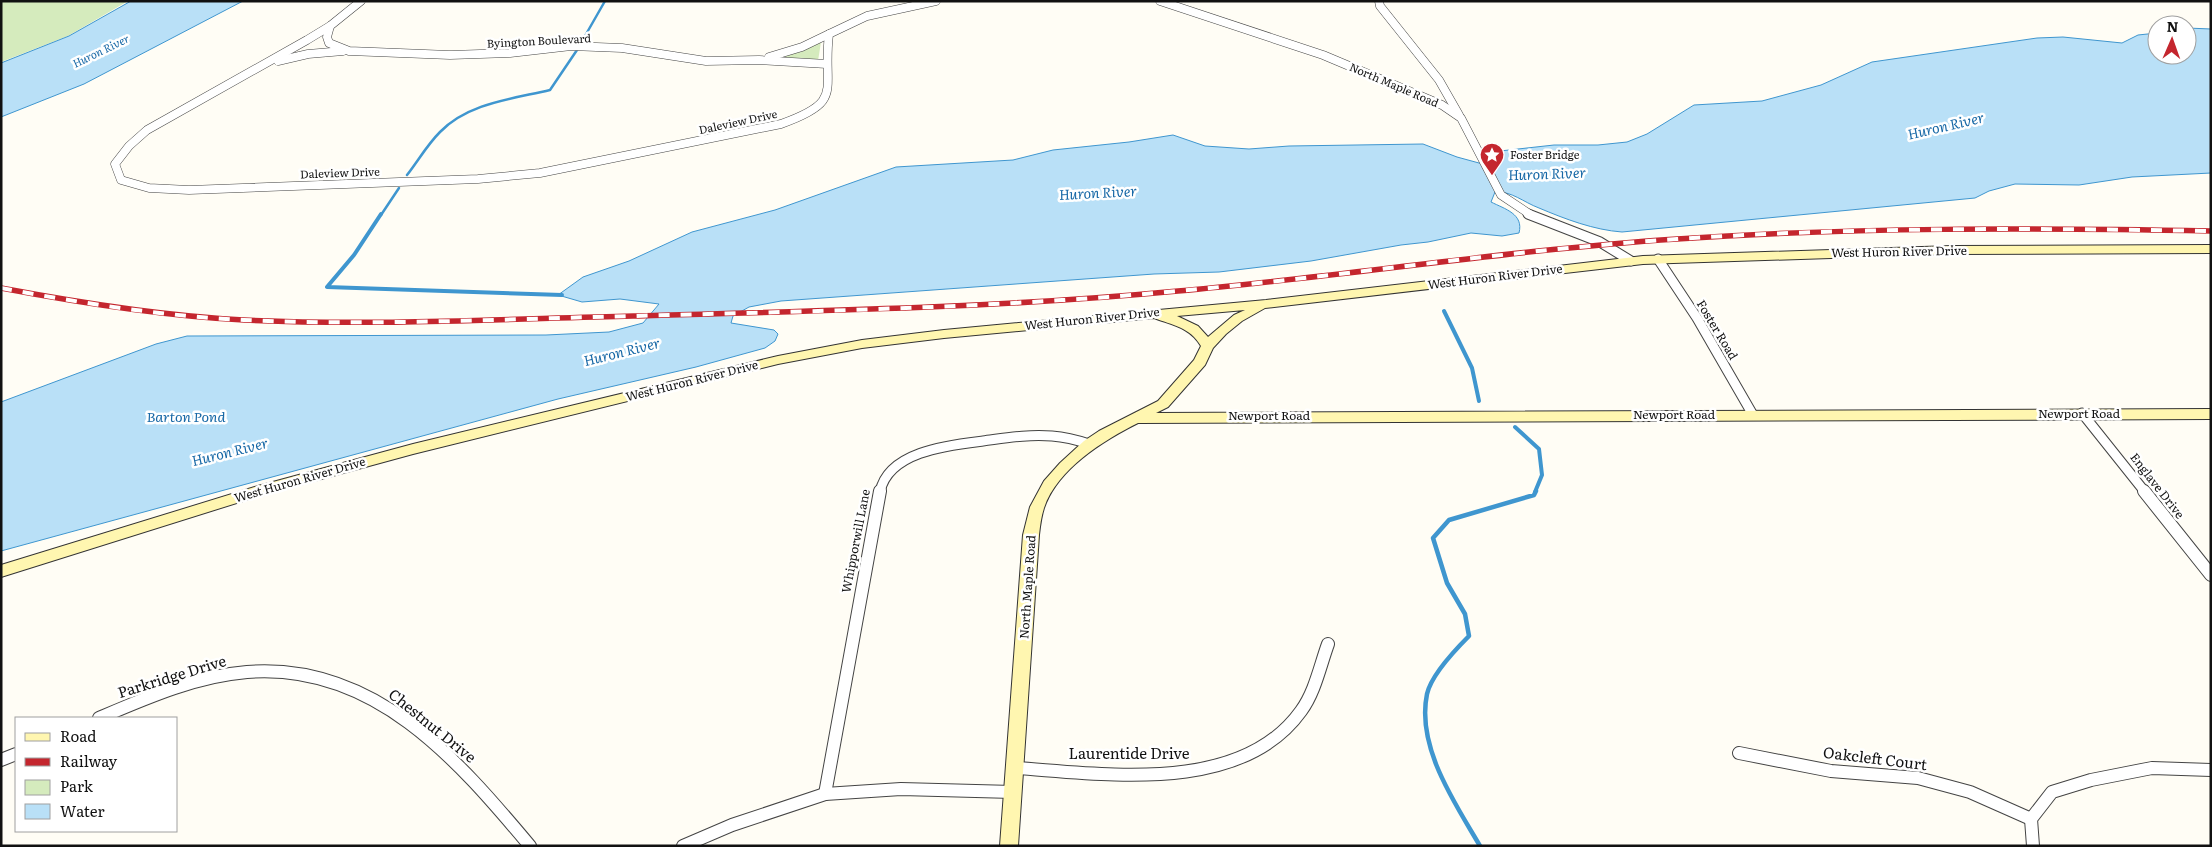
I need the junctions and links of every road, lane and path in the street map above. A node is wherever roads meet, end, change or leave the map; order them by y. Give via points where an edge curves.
1 (361, 1) edge
2 (936, 1) edge
3 (1160, 1) edge
4 (1379, 1) edge
5 (330, 26) junction
6 (829, 34) junction
7 (349, 51) junction
8 (759, 60) junction
9 (270, 62) junction
10 (827, 64) junction
11 (1461, 118) junction
12 (2211, 249) edge
13 (1658, 259) junction
14 (1631, 261) junction
15 (1266, 304) junction
16 (1144, 314) junction
17 (1206, 346) junction
18 (2082, 413) junction
19 (1753, 414) junction
20 (2211, 414) edge
21 (1138, 418) junction
22 (1089, 444) junction
23 (1, 571) edge
24 (2211, 575) edge
25 (1328, 644) dead end
26 (287, 673) joint
27 (102, 717) edge
28 (1739, 753) dead end
29 (15, 754) edge
30 (1, 760) edge
31 (1016, 768) junction
32 (2211, 770) edge
33 (1013, 792) junction
34 (825, 794) junction
35 (2031, 819) junction
36 (530, 846) edge
37 (683, 846) edge
38 (1009, 846) edge
39 (2033, 846) edge

1 - 5 street, Daleview Drive
2 - 6 street, Byington Boulevard via 862,16
3 - 11 street, North Maple Road via 1323,55 1442,105
4 - 11 street via 1438,80
5 - 7 street, Byington Boulevard via 329,43
5 - 9 street, Daleview Drive
6 - 8 street, Byington Boulevard
6 - 10 street
7 - 8 street, Byington Boulevard via 487,54 571,46 645,50 706,60
7 - 9 street, Byington Boulevard via 308,54
8 - 10 street, Byington Boulevard
9 - 10 street, Daleview Drive via 133,140 115,164 120,180 150,188 189,190 478,179 540,173 803,118 828,96
11 - 14 street, North Maple Road via 1502,195 1520,209 1591,237
12 - 13 street, West Huron River Drive via 1952,250
13 - 14 street, West Huron River Drive
13 - 19 street, Foster Road
14 - 15 street, West Huron River Drive
15 - 16 street, West Huron River Drive
15 - 17 street, North Maple Road via 1238,318
16 - 17 street via 1171,318 1194,328
16 - 23 street, West Huron River Drive via 862,344 778,360 267,488
17 - 21 street, North Maple Road via 1200,362 1163,404
18 - 19 street, Newport Road
18 - 20 street, Newport Road
18 - 24 street, Englave Drive
19 - 21 street, Newport Road
21 - 22 street, North Maple Road
22 - 31 street, North Maple Road via 1049,485 1037,507 1031,534
22 - 34 street, Whipporwill Lane via 1070,437 1040,434 962,443 929,450 899,464 882,481
25 - 31 street, Laurentide Drive via 1303,709 1278,736 1257,752 1222,765 1180,772
26 - 27 street, Parkridge Drive via 233,674 191,684
26 - 36 street, Chestnut Drive via 317,679 367,696 392,710 461,766
28 - 35 street, Oakcleft Court via 1831,771 1918,778 1970,792
29 - 30 street
31 - 33 street, North Maple Road
32 - 35 street via 2152,768 2091,780 2052,792
33 - 34 street via 900,789
33 - 38 street, North Maple Road
34 - 37 street via 732,825
35 - 39 street

